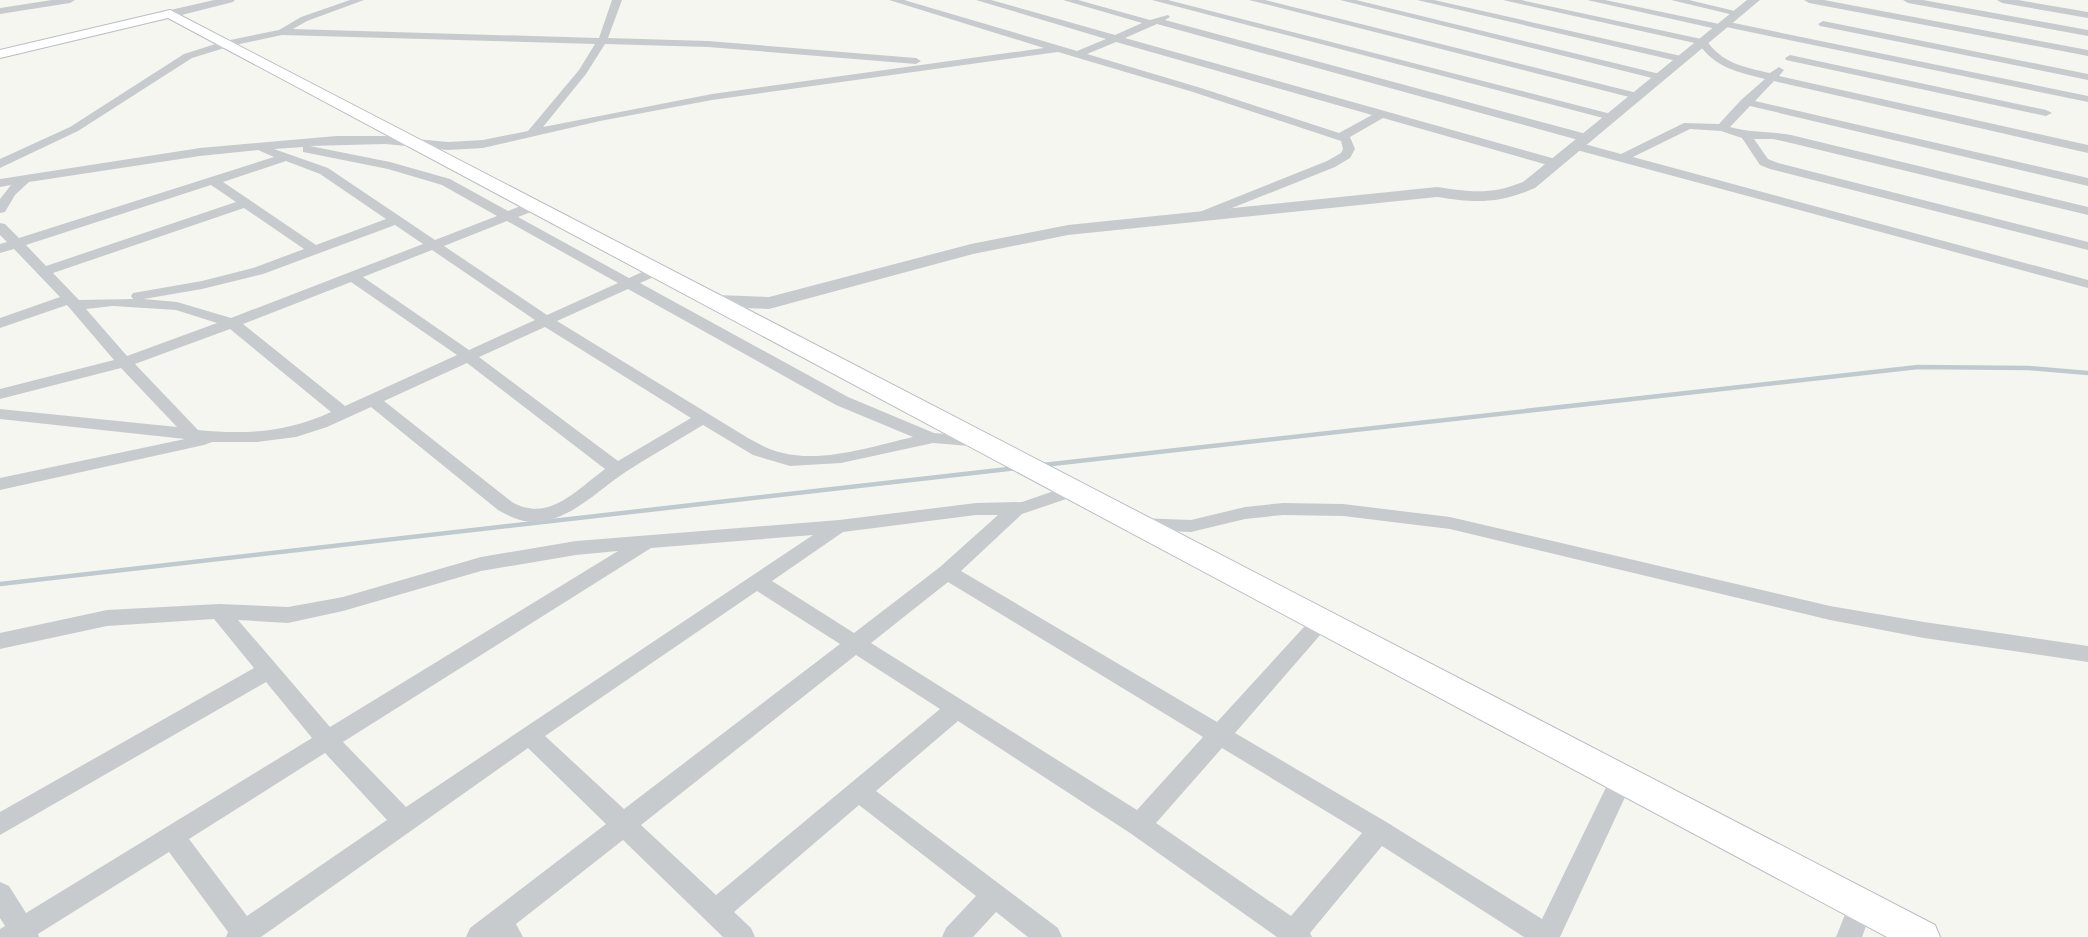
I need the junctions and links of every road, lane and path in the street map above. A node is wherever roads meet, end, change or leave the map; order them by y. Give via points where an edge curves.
1 (70, 0) edge
2 (229, 0) edge
3 (359, 0) edge
4 (617, 0) edge
5 (894, 0) edge
6 (986, 0) edge
7 (1068, 0) edge
8 (1156, 0) edge
9 (1203, 0) edge
10 (1254, 0) edge
11 (1422, 0) edge
12 (1508, 0) edge
13 (1592, 0) edge
14 (1676, 0) edge
15 (1754, 0) edge
16 (1809, 0) edge
17 (1908, 0) edge
18 (2002, 0) edge
19 (44, 2) edge
20 (1345, 2) edge
21 (1840, 6) junction
22 (1186, 8) junction
23 (1549, 9) junction
24 (0, 11) edge
25 (1326, 11) dead end
26 (1738, 13) junction
27 (170, 14) junction
28 (1030, 14) junction
29 (2088, 15) edge
30 (1316, 16) junction
31 (1153, 22) junction
32 (1526, 24) junction
33 (1822, 24) junction
34 (1723, 26) junction
35 (990, 29) junction
36 (282, 32) junction
37 (2088, 33) edge
38 (1116, 38) junction
39 (1807, 41) junction
40 (604, 42) junction
41 (1702, 42) junction
42 (229, 44) junction
43 (1057, 49) junction
44 (2084, 52) edge
45 (0, 54) edge
46 (1077, 55) junction
47 (1790, 58) junction
48 (1488, 59) junction
49 (1682, 59) junction
50 (955, 63) junction
51 (1221, 68) junction
52 (2068, 73) junction
53 (2088, 76) edge
54 (1151, 77) junction
55 (1457, 77) junction
56 (1660, 77) junction
57 (1772, 77) junction
58 (2057, 93) junction
59 (1637, 96) junction
60 (2088, 99) edge
61 (1746, 102) junction
62 (1381, 114) junction
63 (1611, 117) junction
64 (1722, 128) junction
65 (531, 134) junction
66 (1746, 136) junction
67 (1341, 137) junction
68 (2032, 138) junction
69 (1581, 142) junction
70 (417, 143) junction
71 (275, 145) junction
72 (256, 147) junction
73 (2088, 149) edge
74 (287, 157) junction
75 (1622, 158) junction
76 (1555, 163) junction
77 (0, 164) edge
78 (25, 179) junction
79 (213, 181) junction
80 (2088, 182) edge
81 (0, 183) edge
82 (246, 203) junction
83 (536, 205) junction
84 (0, 209) edge
85 (2088, 211) edge
86 (508, 216) junction
87 (1202, 216) junction
88 (396, 220) junction
89 (0, 227) edge
90 (433, 245) junction
91 (2088, 246) edge
92 (8, 247) edge
93 (315, 250) junction
94 (658, 270) junction
95 (44, 271) junction
96 (353, 277) junction
97 (628, 284) junction
98 (2088, 284) edge
99 (716, 301) junction
100 (73, 302) junction
101 (113, 302) junction
102 (546, 321) junction
103 (0, 323) edge
104 (232, 323) junction
105 (468, 356) junction
106 (125, 363) junction
107 (0, 394) edge
108 (373, 399) junction
109 (343, 413) junction
110 (0, 414) edge
111 (704, 418) junction
112 (192, 433) junction
113 (218, 437) junction
114 (931, 438) junction
115 (981, 442) junction
116 (617, 469) junction
117 (0, 484) edge
118 (1071, 491) junction
119 (1015, 510) junction
120 (1135, 524) junction
121 (839, 526) junction
122 (648, 542) junction
123 (947, 572) junction
124 (757, 581) junction
125 (219, 611) junction
126 (1322, 621) junction
127 (0, 641) edge
128 (856, 643) junction
129 (2088, 654) edge
130 (269, 670) junction
131 (956, 709) junction
132 (529, 735) junction
133 (1218, 735) junction
134 (328, 741) junction
135 (1621, 780) junction
136 (859, 792) junction
137 (404, 822) junction
138 (0, 824) edge
139 (623, 825) junction
140 (1139, 825) junction
141 (1379, 831) junction
142 (172, 837) junction
143 (0, 894) edge
144 (994, 895) junction
145 (1860, 905) junction
146 (715, 912) junction
147 (496, 932) edge
148 (19, 935) edge
149 (241, 935) edge
150 (1294, 936) edge
151 (741, 937) edge
152 (955, 937) edge
153 (1049, 937) edge
154 (1547, 937) edge
155 (1849, 937) edge
156 (1922, 937) edge

1 - 19 street
2 - 27 street
3 - 36 street via 304,19
4 - 40 street
5 - 35 street
6 - 28 street
7 - 31 street
8 - 22 street
9 - 22 street
10 - 30 street
11 - 32 street
12 - 23 street
13 - 34 street
14 - 26 street
15 - 26 street
16 - 21 street
17 - 37 street
18 - 29 street
19 - 24 street
20 - 56 street
21 - 33 street
21 - 44 street
22 - 31 street
22 - 55 street
23 - 32 street
23 - 41 street
25 - 30 street
26 - 34 street
27 - 42 main road
27 - 45 main road
28 - 35 street
28 - 38 street
30 - 48 street
31 - 38 street
31 - 69 street
32 - 49 street
33 - 39 street
33 - 52 street
34 - 39 street
34 - 41 street
35 - 43 street
36 - 40 street
36 - 42 street
38 - 46 street
38 - 51 street
39 - 47 street
39 - 58 street
40 - 50 street via 708,44
40 - 65 street
41 - 49 street
41 - 57 street via 1711,57 1724,65
42 - 70 main road
42 - 77 street via 179,60 74,129
43 - 46 street
43 - 50 street
44 - 52 street
46 - 54 street
47 - 57 street
47 - 68 street
48 - 55 street
48 - 59 street
49 - 56 street
50 - 65 street via 712,97
51 - 54 street via 1173,70
51 - 62 street
52 - 53 street
52 - 58 street
54 - 67 street
55 - 63 street
56 - 59 street
57 - 61 street
57 - 68 street
58 - 60 street
58 - 68 street
59 - 63 street
61 - 64 street
61 - 68 street
62 - 67 street
62 - 76 street
63 - 69 street
64 - 66 street
64 - 75 street via 1688,125
65 - 70 street via 473,145
66 - 85 street via 1773,135
66 - 91 street via 1764,162 1774,166
67 - 87 street via 1346,139 1349,149 1338,160
68 - 73 street
68 - 80 street
69 - 75 street
69 - 76 street
70 - 71 street via 360,139
70 - 83 main road
71 - 72 street
71 - 86 street via 390,166 437,179
72 - 74 street
72 - 78 street
74 - 79 street
74 - 88 street via 324,171
75 - 98 street
76 - 87 street via 1529,185 1506,196 1483,198 1437,192
78 - 81 street
78 - 84 street
79 - 82 street
79 - 92 street
82 - 93 street
82 - 95 street
83 - 86 street
83 - 94 main road
86 - 90 street
86 - 97 street
87 - 99 street via 1024,237 768,303
88 - 90 street
88 - 93 street
89 - 92 street
90 - 96 street
90 - 102 street
92 - 95 street
93 - 101 street via 234,278
94 - 97 street
94 - 99 main road
95 - 100 street
96 - 104 street
96 - 105 street
97 - 102 street
97 - 114 street via 842,400
99 - 115 main road
100 - 101 street
100 - 103 street
100 - 106 street
101 - 104 street via 177,306
102 - 105 street
102 - 111 street
104 - 106 street
104 - 109 street
105 - 108 street
105 - 116 street
106 - 107 street
106 - 112 street
108 - 109 street
108 - 116 street via 517,513 531,517 557,510
109 - 113 street via 283,435
110 - 112 street
111 - 114 street via 768,455 790,460 818,459
111 - 116 street
112 - 113 street
113 - 117 street
114 - 115 street
115 - 118 main road
118 - 119 street
118 - 120 main road
119 - 121 street via 976,509
119 - 123 street
120 - 126 main road
120 - 129 street via 1191,526 1283,509 1395,514 1450,523 1830,613
121 - 122 street
121 - 124 street
122 - 125 street via 576,548 481,564 342,604 288,615
122 - 134 street
123 - 128 street
123 - 133 street
124 - 128 street
124 - 132 street
125 - 127 street via 107,618
125 - 130 street
126 - 133 street
126 - 135 main road
128 - 131 street
128 - 139 street
130 - 134 street
130 - 138 street
131 - 136 street
131 - 140 street
132 - 137 street
132 - 139 street
133 - 140 street
133 - 141 street
134 - 137 street
134 - 142 street
135 - 145 main road
135 - 154 street
136 - 144 street
136 - 146 street
137 - 149 street
139 - 146 street
139 - 147 street
140 - 150 street
141 - 150 street
141 - 154 street
142 - 148 street
142 - 149 street
143 - 148 street
144 - 152 street
144 - 153 street
145 - 155 street
145 - 156 main road
146 - 151 street

